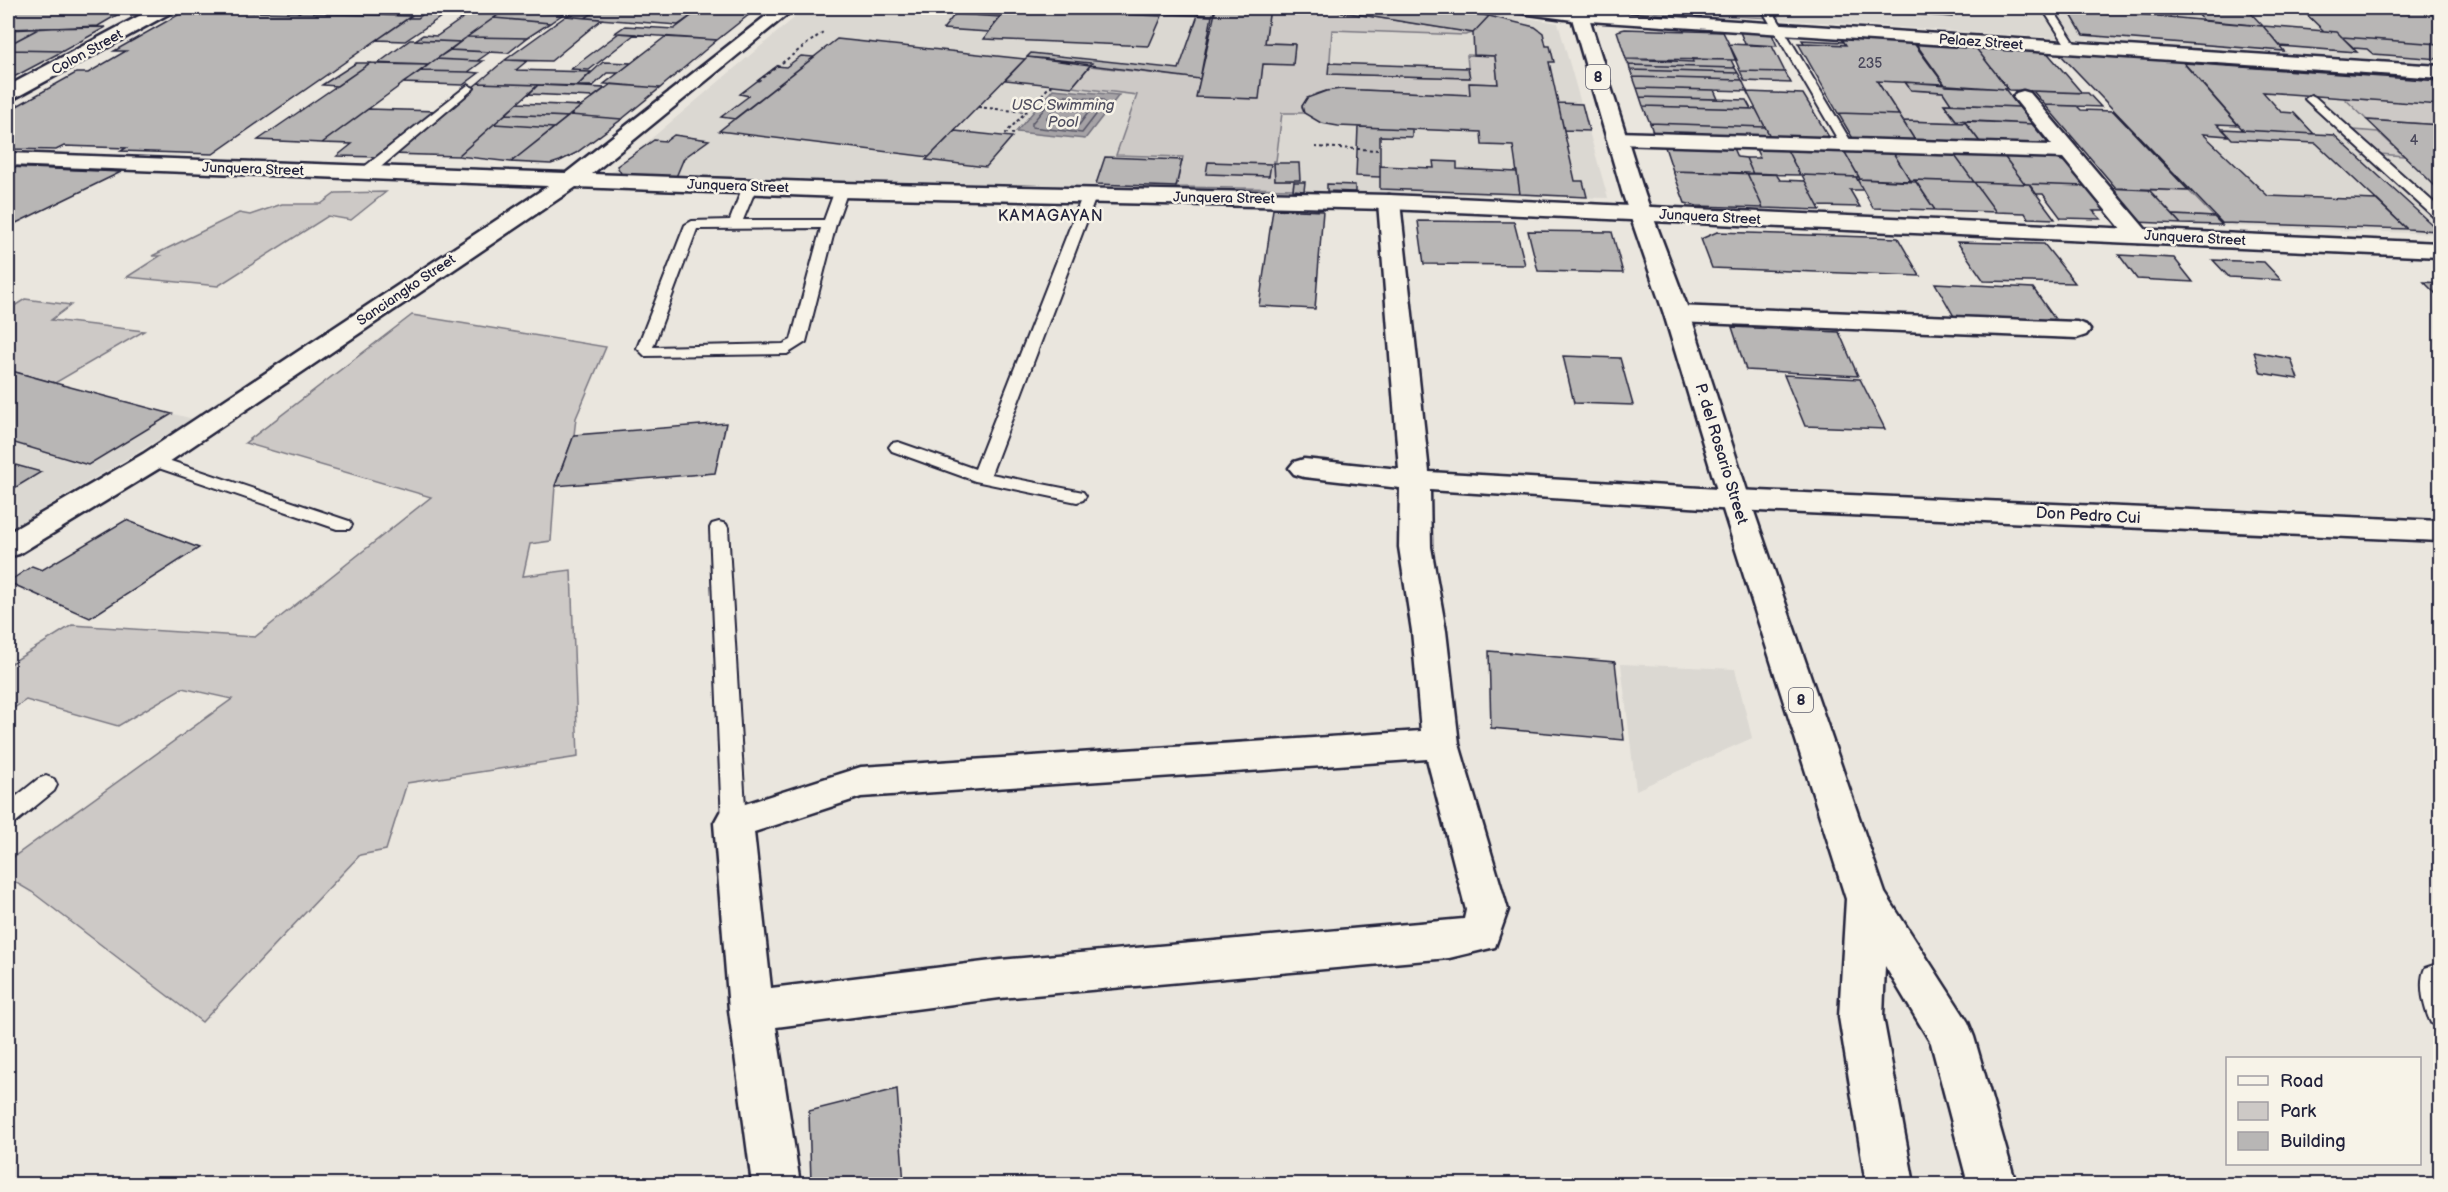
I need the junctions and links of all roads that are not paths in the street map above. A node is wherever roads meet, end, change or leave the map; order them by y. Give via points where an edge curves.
1 (166, 8) edge
2 (786, 8) edge
3 (1521, 8) edge
4 (1766, 8) edge
5 (2047, 8) edge
6 (1579, 12) edge
7 (1778, 28) junction
8 (2073, 48) junction
9 (2440, 72) edge
10 (468, 88) dead end
11 (8, 94) edge
12 (2023, 97) dead end
13 (2312, 99) dead end
14 (1616, 138) junction
15 (1847, 145) junction
16 (2069, 152) junction
17 (8, 159) edge
18 (364, 174) junction
19 (570, 181) junction
20 (750, 186) junction
21 (841, 190) junction
22 (1090, 194) junction
23 (1389, 202) junction
24 (1640, 214) junction
25 (2440, 215) edge
26 (735, 224) junction
27 (829, 224) junction
28 (2139, 236) junction
29 (2440, 250) edge
30 (1677, 314) junction
31 (2077, 330) dead end
32 (898, 447) dead end
33 (153, 460) junction
34 (1304, 468) dead end
35 (981, 477) junction
36 (1415, 480) junction
37 (1077, 496) dead end
38 (1735, 500) junction
39 (343, 525) dead end
40 (719, 528) dead end
41 (2440, 531) edge
42 (8, 547) edge
43 (1441, 744) junction
44 (46, 785) dead end
45 (8, 815) edge
46 (734, 823) junction
47 (1867, 899) junction
48 (2434, 976) dead end
49 (751, 1010) junction
50 (2440, 1015) edge
51 (777, 1185) edge
52 (1890, 1185) edge
53 (1992, 1185) edge

1 - 11 street, Colon Street
2 - 19 street, Sanciangko Street
3 - 6 street, Pelaez Street
4 - 7 lane
5 - 8 lane
6 - 7 street, Pelaez Street
6 - 14 street, P. del Rosario Street / 8
7 - 8 street, Pelaez Street
7 - 15 lane
8 - 9 street, Pelaez Street
10 - 18 lane
12 - 16 street
13 - 25 lane
14 - 15 street
14 - 24 street, P. del Rosario Street / 8
15 - 16 street
16 - 28 street
17 - 18 street, Junquera Street
18 - 19 street, Junquera Street
19 - 20 street, Junquera Street
19 - 33 street, Sanciangko Street
20 - 21 street, Junquera Street
20 - 26 lane
21 - 22 street, Junquera Street
21 - 27 lane
22 - 23 street, Junquera Street
22 - 35 lane
23 - 24 street, Junquera Street
23 - 36 street
24 - 28 street, Junquera Street
24 - 30 street, P. del Rosario Street / 8
26 - 27 lane
26 - 27 lane via 692,225 645,348 651,353 787,349 798,342
28 - 29 street, Junquera Street
30 - 31 street
30 - 38 street, P. del Rosario Street / 8
32 - 35 lane
33 - 39 lane
33 - 42 street, Sanciangko Street
34 - 36 street, Don Pedro Cui
35 - 37 lane
36 - 38 street, Don Pedro Cui
36 - 43 street via 1415,547
38 - 41 street, Don Pedro Cui
38 - 47 street, P. del Rosario Street / 8
40 - 46 lane
43 - 46 street via 861,782
43 - 49 street via 1487,910 1480,933 1449,940 1000,979
44 - 45 lane
46 - 49 street
47 - 52 street, P. del Rosario Street / 8 via 1861,1017
47 - 53 street, P. del Rosario Street / 8 via 1952,1037
48 - 50 lane
49 - 51 street

